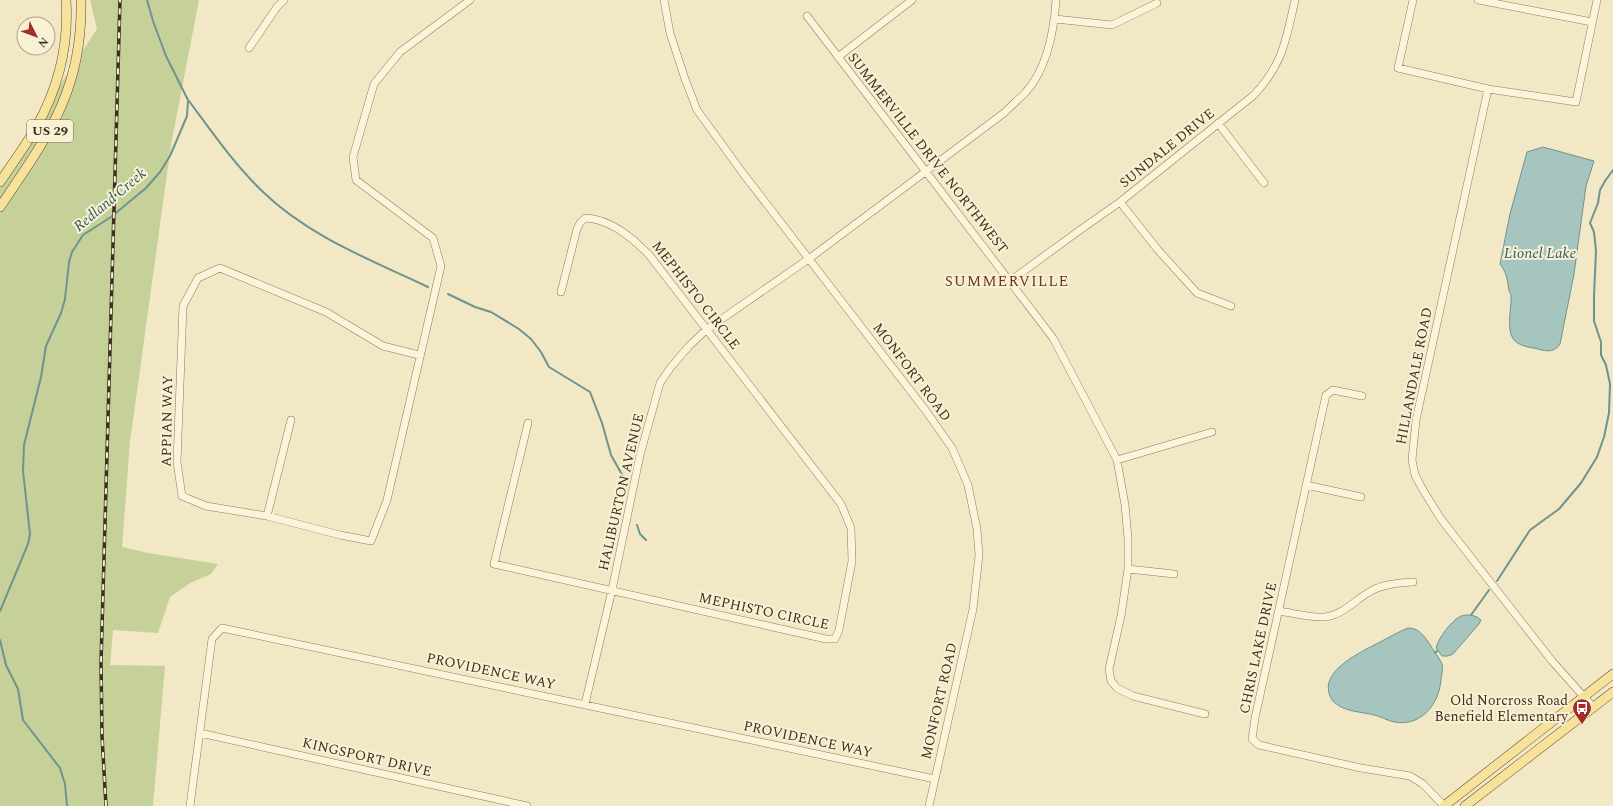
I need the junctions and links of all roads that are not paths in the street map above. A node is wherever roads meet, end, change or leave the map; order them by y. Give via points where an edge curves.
1 (66, 0) edge
2 (81, 0) edge
3 (284, 0) edge
4 (470, 0) edge
5 (664, 0) edge
6 (912, 0) edge
7 (1056, 0) edge
8 (1295, 0) edge
9 (1413, 0) edge
10 (1478, 0) edge
11 (1597, 0) edge
12 (1157, 4) dead end
13 (806, 16) dead end
14 (1055, 19) junction
15 (1592, 22) junction
16 (249, 48) dead end
17 (838, 57) junction
18 (1488, 89) junction
19 (1218, 123) junction
20 (925, 171) junction
21 (0, 182) edge
22 (1264, 183) dead end
23 (0, 186) edge
24 (10, 192) junction
25 (1120, 202) junction
26 (0, 207) edge
27 (810, 258) junction
28 (1010, 281) junction
29 (561, 292) dead end
30 (1231, 306) dead end
31 (706, 330) junction
32 (419, 355) junction
33 (1362, 396) dead end
34 (291, 420) dead end
35 (528, 423) dead end
36 (1212, 432) dead end
37 (1118, 460) junction
38 (1306, 485) junction
39 (1361, 497) dead end
40 (267, 516) junction
41 (1128, 569) junction
42 (1174, 574) dead end
43 (1413, 582) dead end
44 (612, 590) junction
45 (1278, 611) junction
46 (1613, 674) edge
47 (1613, 692) edge
48 (1584, 697) junction
49 (585, 704) junction
50 (1594, 708) junction
51 (1205, 714) dead end
52 (200, 733) junction
53 (935, 779) junction
54 (190, 806) edge
55 (527, 806) edge
56 (929, 806) edge
57 (1444, 806) edge
58 (1465, 806) edge

1 - 21 main road, US 29 via 68,19 54,90 37,126
2 - 24 main road, US 29 via 80,38 69,88 43,143
3 - 16 street
4 - 32 street, APPIAN WAY via 400,52 374,84 353,157 356,180 434,238 441,266
5 - 27 street, MONFORT ROAD via 670,33 697,110
6 - 17 street
7 - 14 street
8 - 19 street, SUNDALE DRIVE via 1284,47 1272,74 1254,95
9 - 18 street via 1398,68
10 - 15 street
11 - 15 street
12 - 14 street via 1112,25
13 - 17 street, SUMMERVILLE DRIVE NORTHWEST
14 - 20 street via 1039,73 1027,91 1004,113
15 - 18 street via 1576,102
17 - 20 street, SUMMERVILLE DRIVE NORTHWEST
18 - 48 street, HILLANDALE ROAD via 1416,420 1412,460 1415,475 1441,519 1552,661
19 - 22 street
19 - 25 street, SUNDALE DRIVE
20 - 27 street
20 - 28 street, SUMMERVILLE DRIVE NORTHWEST
23 - 24 main road
24 - 26 main road, US 29
25 - 28 street, SUNDALE DRIVE
25 - 30 street via 1197,293
27 - 31 street, HALIBURTON AVENUE
27 - 53 street, MONFORT ROAD via 952,448 968,485 978,549 976,584 969,628
28 - 37 street, SUMMERVILLE DRIVE NORTHWEST via 1054,338
29 - 31 street, MEPHISTO CIRCLE via 577,229 585,218 591,218 611,226 637,243 650,256
31 - 44 street, HALIBURTON AVENUE via 675,362 660,383 640,455
31 - 44 street, MEPHISTO CIRCLE via 841,504 851,528 852,560 839,630 835,639 826,639
32 - 40 street, APPIAN WAY via 386,500 371,540 340,535
32 - 40 street, APPIAN WAY via 383,346 326,312 220,268 198,278 184,306 177,462 182,496 206,506
33 - 38 street, CHRIS LAKE DRIVE via 1333,390 1326,395
34 - 40 street
35 - 44 street, MEPHISTO CIRCLE via 494,564
36 - 37 street
37 - 41 street, SUMMERVILLE DRIVE NORTHWEST via 1128,531
38 - 39 street
38 - 45 street, CHRIS LAKE DRIVE
41 - 42 street
41 - 51 street, SUMMERVILLE DRIVE NORTHWEST via 1109,669 1111,681 1117,688 1133,696
43 - 45 street via 1381,586 1339,612 1326,617
44 - 49 street, HALIBURTON AVENUE
45 - 57 street, CHRIS LAKE DRIVE via 1252,739 1260,745 1361,768 1410,776 1423,784
46 - 48 main road
47 - 50 main road
48 - 50 street, HILLANDALE ROAD
48 - 57 main road
49 - 52 street, PROVIDENCE WAY via 222,628 212,639
49 - 53 street, PROVIDENCE WAY
50 - 58 main road
52 - 54 street, PROVIDENCE WAY
52 - 55 street, KINGSPORT DRIVE
53 - 56 street, MONFORT ROAD

